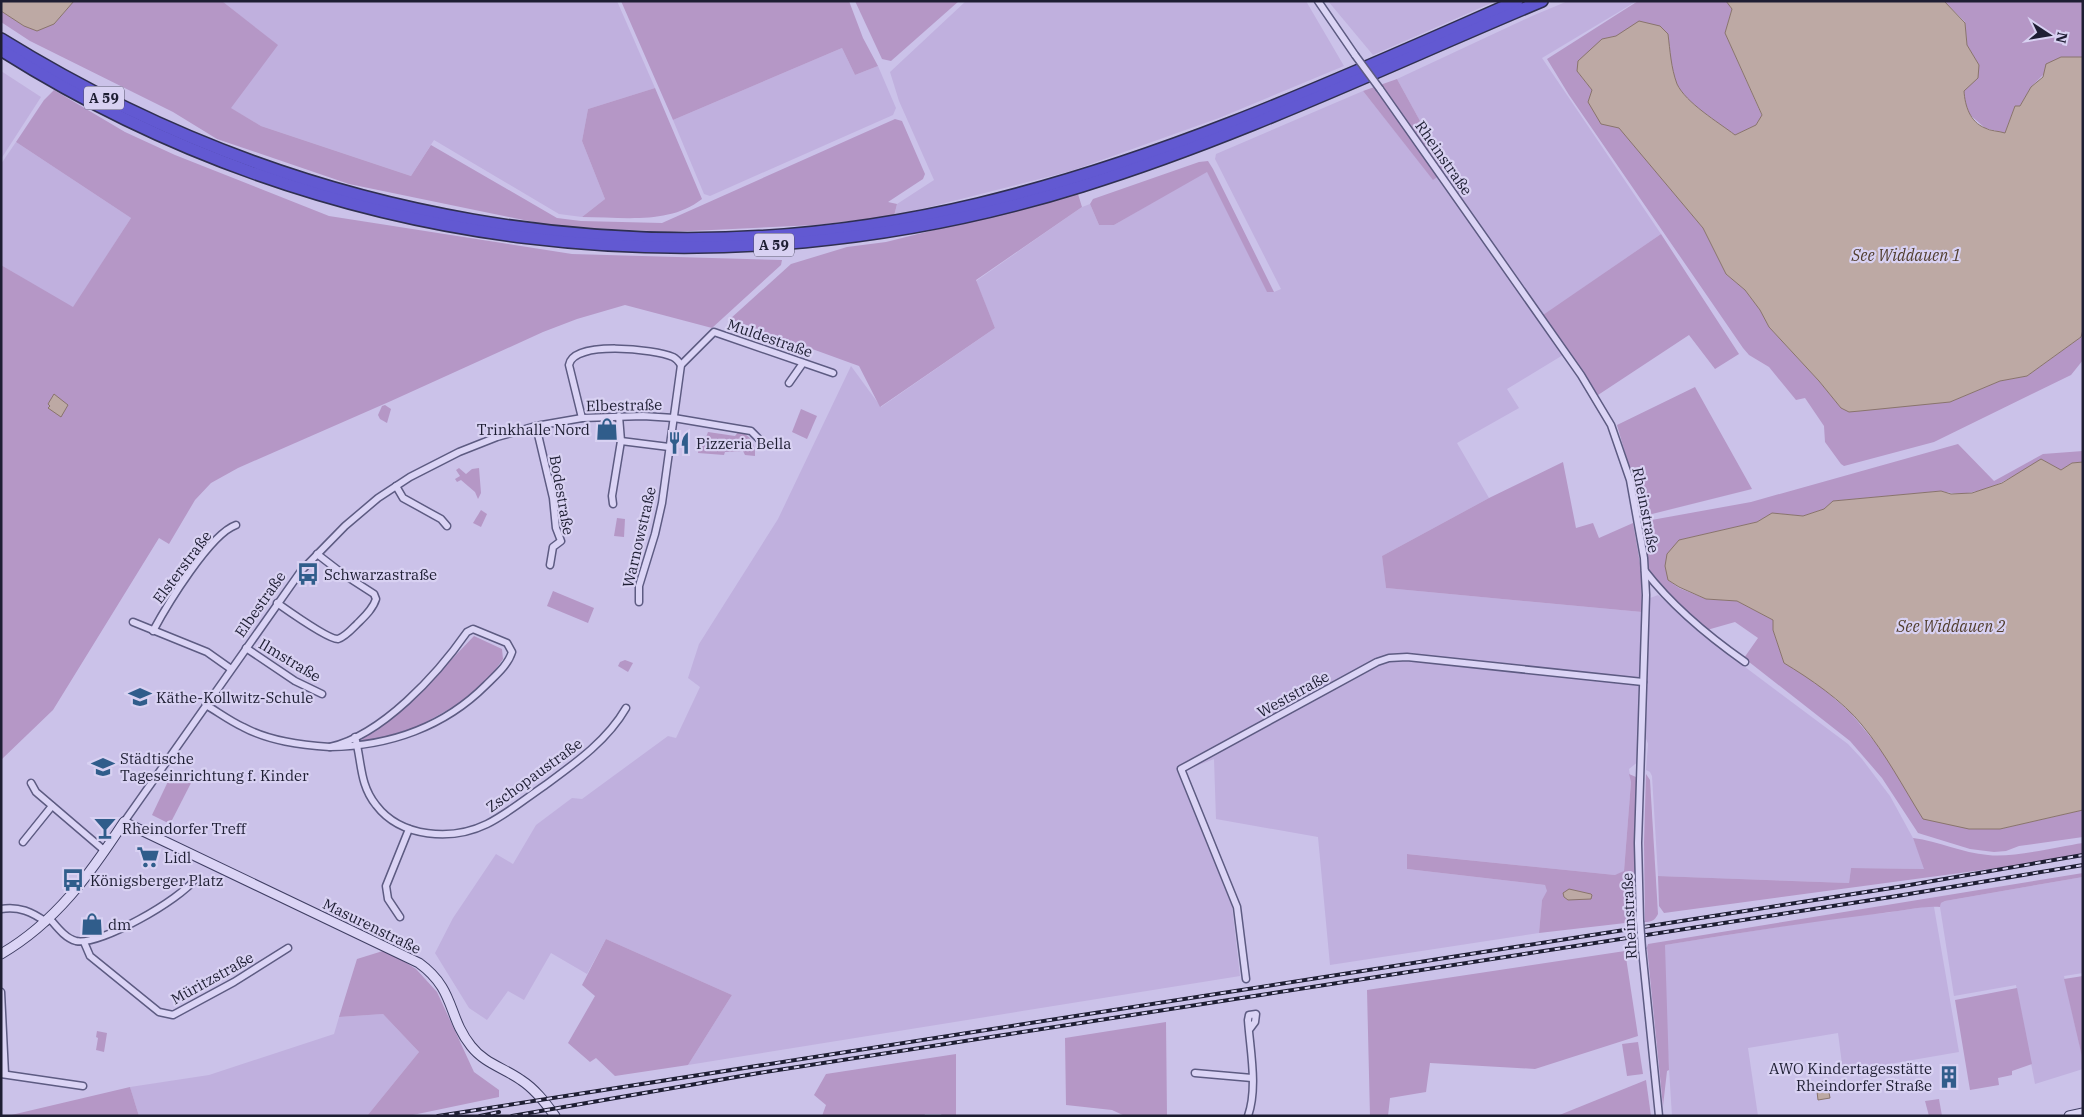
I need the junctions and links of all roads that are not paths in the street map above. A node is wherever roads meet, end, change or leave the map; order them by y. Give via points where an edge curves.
1 (1318, 1) edge
2 (1517, 1) edge
3 (1542, 1) edge
4 (1, 39) edge
5 (1, 50) edge
6 (803, 363) junction
7 (681, 365) junction
8 (834, 373) dead end
9 (790, 383) dead end
10 (619, 416) junction
11 (582, 418) junction
12 (674, 418) junction
13 (536, 426) junction
14 (621, 441) junction
15 (762, 441) dead end
16 (669, 447) junction
17 (396, 486) junction
18 (613, 504) dead end
19 (236, 525) dead end
20 (447, 526) dead end
21 (317, 554) junction
22 (550, 565) dead end
23 (1645, 571) junction
24 (1659, 589) junction
25 (1646, 595) junction
26 (639, 602) dead end
27 (277, 603) junction
28 (132, 622) dead end
29 (153, 631) junction
30 (246, 648) junction
31 (1745, 662) dead end
32 (231, 669) junction
33 (1643, 682) junction
34 (322, 694) dead end
35 (206, 705) junction
36 (626, 708) dead end
37 (355, 737) junction
38 (358, 746) junction
39 (330, 747) junction
40 (31, 783) dead end
41 (52, 806) junction
42 (124, 822) junction
43 (409, 829) junction
44 (23, 842) dead end
45 (105, 851) junction
46 (195, 879) dead end
47 (1, 909) edge
48 (400, 917) dead end
49 (48, 920) junction
50 (84, 942) junction
51 (288, 948) dead end
52 (1, 954) edge
53 (1246, 979) dead end
54 (1, 992) edge
55 (1249, 1030) dead end
56 (1195, 1072) dead end
57 (3, 1074) edge
58 (1252, 1078) junction
59 (83, 1086) dead end
60 (2083, 1113) edge
61 (555, 1116) edge
62 (1248, 1116) edge
63 (1659, 1116) edge
64 (2069, 1116) edge

1 - 23 street, Rheinstraße, bridge via 1567,354 1611,425 1630,480
2 - 4 highway, A 59 via 1247,117 1122,163 1047,186 976,205 876,224 799,234 698,238 608,236 527,229 410,209 343,192 268,168 160,125 72,81
3 - 5 highway, A 59 via 1268,120 1079,187 983,213 876,234 793,244 718,248 614,246 523,238 411,219 340,201 260,176 161,136 71,91
6 - 7 street, Muldestraße via 714,332
6 - 8 street, Muldestraße
6 - 9 street
7 - 11 street via 671,356 641,350 606,349 573,355 569,365
7 - 12 street
10 - 11 street, Elbestraße
10 - 12 street, Elbestraße
10 - 14 street
11 - 13 street, Elbestraße
12 - 15 street, Elbestraße via 751,431
12 - 16 street, Warnowstraße
13 - 17 street, Elbestraße via 466,448
13 - 22 street, Bodestraße via 561,541 553,547
14 - 16 street
14 - 18 street
16 - 26 street, Warnowstraße via 659,518 639,586
17 - 20 street via 404,498 441,519
17 - 21 street, Elbestraße via 344,526
19 - 29 street, Elsterstraße via 227,528 196,565
21 - 27 street, Elbestraße
21 - 27 street via 374,594 376,599 366,615 340,639 322,632
23 - 24 street
23 - 25 street, Rheinstraße
24 - 25 street
24 - 31 street
25 - 33 street, Rheinstraße
27 - 30 street, Elbestraße
28 - 29 street
29 - 32 street via 207,652
30 - 32 street, Elbestraße
30 - 34 street, Ilmstraße via 295,681
32 - 35 street, Elbestraße
33 - 53 street, Weststraße via 1407,657 1389,658 1358,671 1181,769 1237,906
33 - 63 street, Rheinstraße, bridge via 1638,843 1640,921
35 - 39 street via 244,728 267,737
35 - 42 street, Elbestraße
36 - 43 street, Zschopaustraße via 597,745 494,820 459,833 439,834
37 - 38 street, Zschopaustraße
37 - 38 street via 414,694 440,668 467,632 473,629 511,647 510,657 498,674 455,711 403,736
37 - 39 street
38 - 39 street
38 - 43 street, Zschopaustraße via 361,775 370,797 395,822
40 - 41 street
41 - 44 street
41 - 45 street
42 - 45 main road, Elbestraße
42 - 61 main road, Masurenstraße via 419,963 442,986 462,1034 471,1046 487,1061 528,1085
43 - 48 street via 386,886 388,900
45 - 49 main road, Elbestraße via 80,886
46 - 50 street via 155,910
47 - 49 street via 22,909
49 - 50 street via 66,936
49 - 52 main road, Elbestraße
50 - 51 street, Müritzstraße via 90,956 159,1012 168,1015 218,991
54 - 57 street
55 - 58 street
56 - 58 street
57 - 59 street
58 - 62 street
60 - 64 main road

